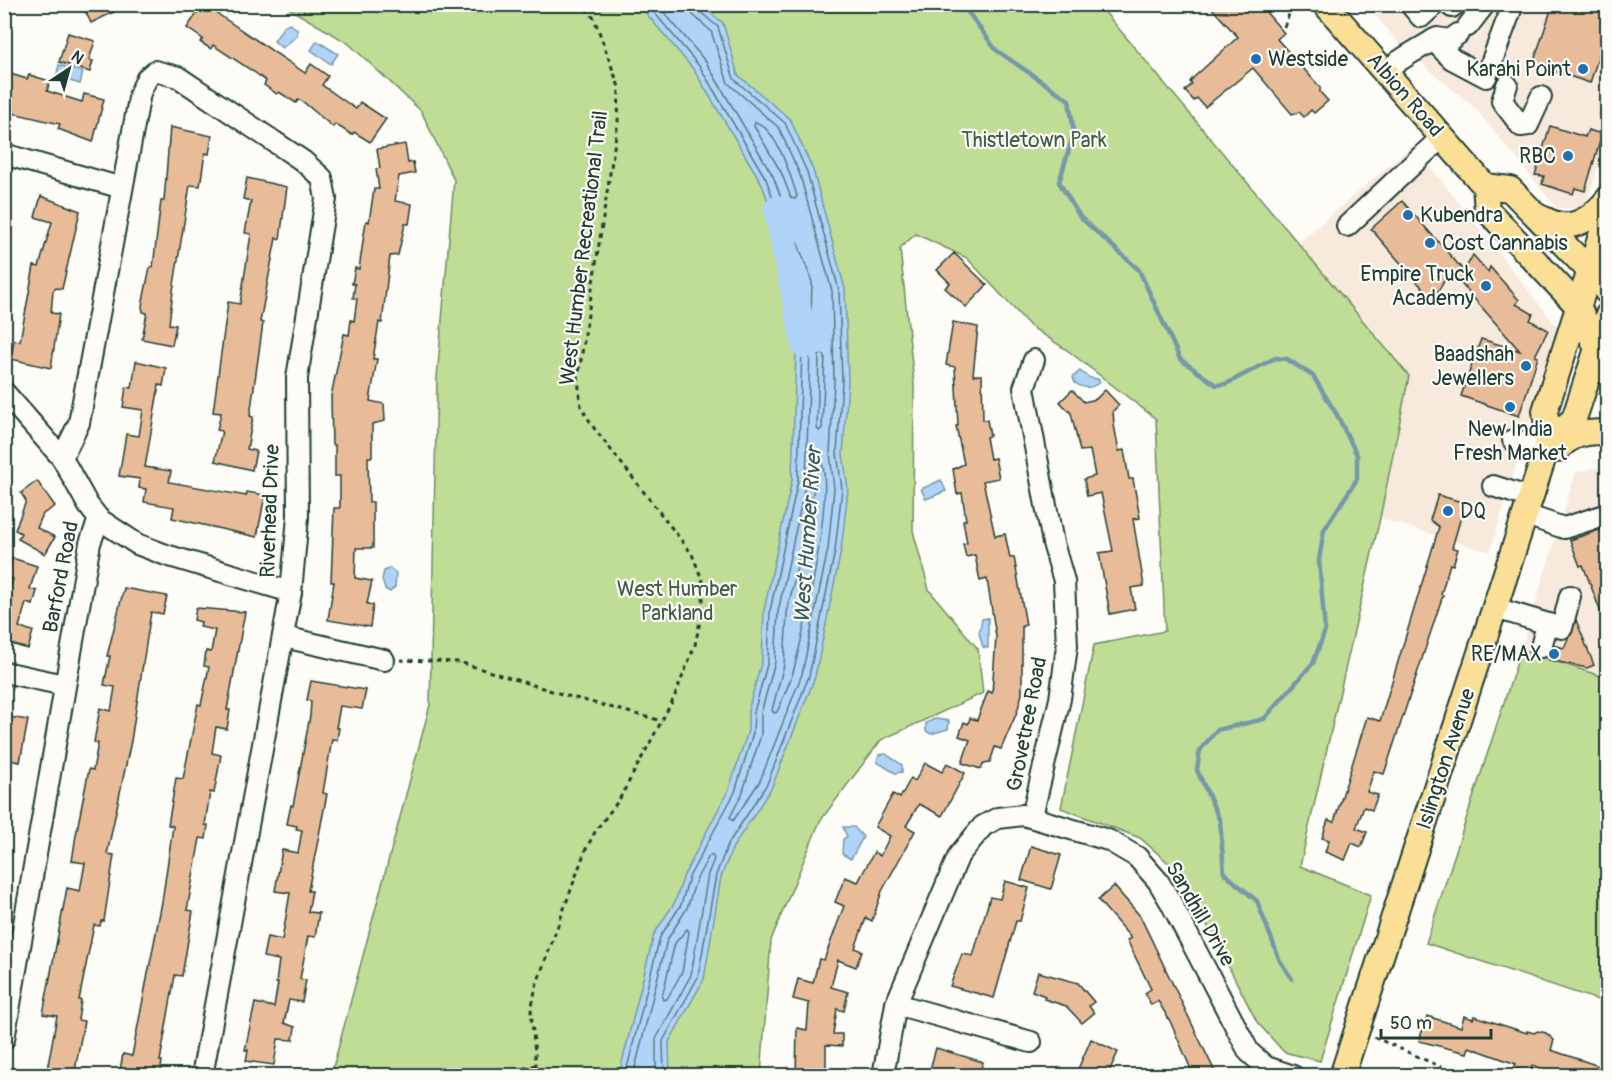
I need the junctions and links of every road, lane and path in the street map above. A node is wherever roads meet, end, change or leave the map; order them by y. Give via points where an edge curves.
1 (581, 4) edge
2 (1293, 4) edge
3 (1325, 4) edge
4 (1410, 4) edge
5 (1485, 4) edge
6 (1513, 4) edge
7 (1446, 8) edge
8 (1284, 27) dead end
9 (1435, 39) junction
10 (1385, 72) junction
11 (1507, 85) dead end
12 (1547, 99) dead end
13 (1442, 137) junction
14 (4, 154) edge
15 (1485, 186) junction
16 (122, 188) junction
17 (1608, 199) edge
18 (1608, 214) edge
19 (1536, 217) junction
20 (1347, 226) dead end
21 (1590, 271) junction
22 (1608, 293) edge
23 (1578, 306) junction
24 (1608, 315) edge
25 (1597, 348) junction
26 (1034, 360) dead end
27 (1608, 374) edge
28 (4, 392) edge
29 (1608, 433) edge
30 (1513, 440) dead end
31 (1548, 446) junction
32 (62, 458) junction
33 (1493, 486) dead end
34 (1531, 497) junction
35 (1608, 514) edge
36 (99, 519) junction
37 (291, 592) junction
38 (1570, 596) dead end
39 (1495, 608) junction
40 (1547, 625) junction
41 (284, 637) junction
42 (1541, 647) dead end
43 (384, 660) joint
44 (4, 672) edge
45 (64, 685) junction
46 (662, 721) junction
47 (1032, 816) junction
48 (897, 1004) junction
49 (1357, 1030) junction
50 (4, 1039) edge
51 (1031, 1042) dead end
52 (536, 1065) junction
53 (202, 1076) edge
54 (497, 1076) edge
55 (537, 1076) edge
56 (883, 1076) edge
57 (1293, 1076) edge
58 (1342, 1076) edge
59 (1441, 1076) edge

1 - 46 path, West Humber Recreational Trail via 594,18 619,87 618,122 578,379 581,407 692,554 703,582 704,607 695,645
2 - 8 path
3 - 10 main road, Albion Road
4 - 7 street via 1421,17
5 - 9 street via 1449,40
6 - 9 street via 1486,77 1452,59
7 - 9 street via 1437,23
9 - 10 street via 1415,53 1405,54
10 - 13 main road, Albion Road
11 - 12 street via 1502,100 1521,126 1528,125
13 - 15 main road, Albion Road
13 - 20 street
14 - 16 street
15 - 19 main road via 1510,189
15 - 23 main road, Albion Road via 1487,210
16 - 32 street via 79,423
16 - 37 street, Riverhead Drive via 140,93 147,78 155,72 178,77 303,160 322,178 326,199 297,378 298,516
17 - 19 main road via 1587,219 1571,226
18 - 21 main road, Islington Avenue
19 - 21 main road
21 - 22 main road
21 - 23 main road, Islington Avenue
23 - 25 main road, Albion Road
23 - 31 main road, Islington Avenue via 1545,411
24 - 25 main road
25 - 27 main road, Albion Road
25 - 31 main road via 1574,419
26 - 47 street, Grovetree Road via 1024,388 1053,543 1064,581 1066,646 1060,699
28 - 32 street, Barford Road
29 - 34 main road via 1588,432 1566,441 1547,462
30 - 31 street
31 - 34 main road, Islington Avenue
32 - 36 street, Barford Road
33 - 34 street
34 - 35 street via 1564,528
34 - 39 main road, Islington Avenue
36 - 37 street via 146,547
36 - 45 street, Barford Road via 90,543
37 - 41 street, Riverhead Drive
38 - 40 street via 1562,628
39 - 40 street
39 - 49 main road, Islington Avenue
40 - 42 street
41 - 43 street
41 - 53 street, Riverhead Drive
43 - 46 path via 459,662
44 - 45 street
45 - 50 street, Barford Road
46 - 52 path, West Humber Recreational Trail via 619,800 596,830 581,863 536,986 531,1011
47 - 48 street, Grovetree Road via 998,818 983,826 959,855
47 - 57 street, Sandhill Drive via 1108,840 1137,857 1158,880 1249,1052 1266,1067
48 - 51 street
48 - 56 street, Grovetree Road
49 - 58 main road, Islington Avenue
49 - 59 path via 1441,1067
52 - 54 path
52 - 55 path, West Humber Recreational Trail

